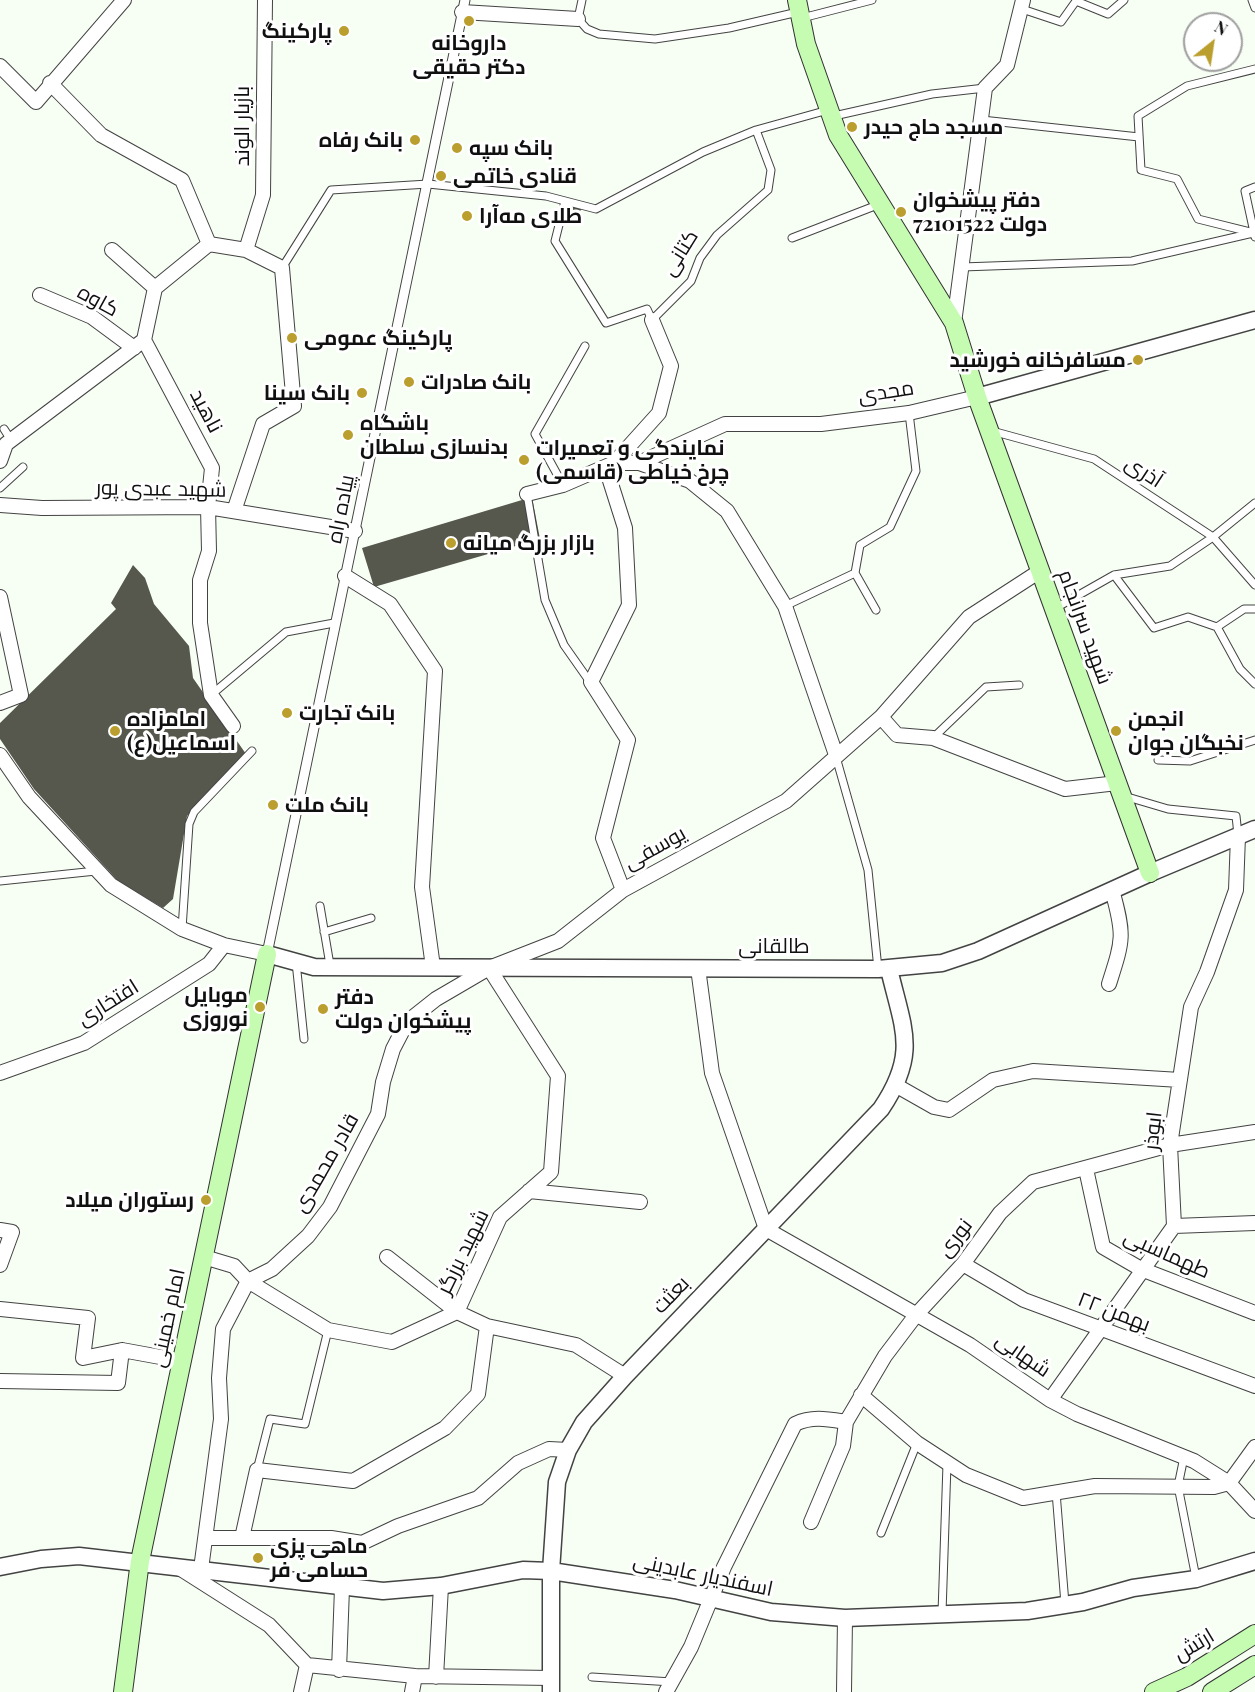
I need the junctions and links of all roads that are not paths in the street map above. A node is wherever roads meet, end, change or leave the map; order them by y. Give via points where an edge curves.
1 (124, 0) edge
2 (265, 0) edge
3 (582, 0) edge
4 (872, 0) edge
5 (1125, 0) edge
6 (1252, 0) edge
7 (1023, 4) edge
8 (464, 6) edge
9 (1255, 8) edge
10 (798, 10) edge
11 (578, 19) junction
12 (0, 66) edge
13 (1255, 69) edge
14 (50, 82) junction
15 (985, 88) junction
16 (830, 114) junction
17 (982, 120) junction
18 (756, 130) junction
19 (1139, 137) junction
20 (426, 184) junction
21 (1255, 187) edge
22 (565, 201) junction
23 (880, 204) junction
24 (1254, 235) edge
25 (792, 238) dead end
26 (209, 244) junction
27 (112, 250) dead end
28 (246, 250) junction
29 (282, 267) junction
30 (962, 267) junction
31 (155, 288) junction
32 (40, 295) dead end
33 (652, 320) junction
34 (1255, 320) edge
35 (954, 323) junction
36 (139, 344) junction
37 (585, 346) dead end
38 (977, 397) junction
39 (909, 412) junction
40 (989, 431) junction
41 (0, 461) edge
42 (639, 463) junction
43 (610, 465) junction
44 (23, 467) dead end
45 (563, 485) junction
46 (0, 489) edge
47 (527, 494) joint
48 (1255, 503) edge
49 (0, 505) edge
50 (208, 507) junction
51 (234, 511) junction
52 (355, 531) junction
53 (1213, 537) junction
54 (1040, 571) junction
55 (855, 573) junction
56 (1114, 575) junction
57 (345, 576) junction
58 (1255, 585) edge
59 (0, 597) edge
60 (785, 606) junction
61 (1054, 609) junction
62 (1255, 609) edge
63 (876, 610) dead end
64 (334, 623) junction
65 (1216, 627) junction
66 (591, 682) junction
67 (1255, 684) edge
68 (1019, 685) dead end
69 (211, 695) junction
70 (0, 704) edge
71 (881, 717) junction
72 (233, 726) dead end
73 (933, 738) junction
74 (1255, 740) edge
75 (252, 751) dead end
76 (0, 755) edge
77 (836, 755) junction
78 (1158, 760) dead end
79 (1120, 789) junction
80 (1255, 829) edge
81 (1238, 836) junction
82 (99, 871) junction
83 (1150, 873) junction
84 (0, 880) edge
85 (623, 890) junction
86 (1112, 890) junction
87 (320, 906) dead end
88 (371, 918) dead end
89 (182, 929) junction
90 (324, 932) junction
91 (224, 945) junction
92 (267, 954) junction
93 (296, 962) junction
94 (331, 967) junction
95 (433, 968) junction
96 (489, 968) junction
97 (698, 968) junction
98 (884, 969) junction
99 (1109, 984) dead end
100 (304, 1039) dead end
101 (0, 1073) edge
102 (1180, 1080) junction
103 (897, 1086) junction
104 (1255, 1132) edge
105 (1170, 1146) junction
106 (1086, 1169) junction
107 (529, 1191) junction
108 (640, 1202) dead end
109 (1255, 1223) edge
110 (1174, 1226) junction
111 (766, 1229) junction
112 (0, 1230) edge
113 (204, 1257) junction
114 (387, 1257) dead end
115 (963, 1264) junction
116 (0, 1265) edge
117 (1141, 1269) junction
118 (248, 1281) junction
119 (0, 1309) edge
120 (457, 1312) junction
121 (1255, 1313) edge
122 (916, 1315) junction
123 (487, 1326) junction
124 (328, 1330) junction
125 (1101, 1330) junction
126 (122, 1350) junction
127 (182, 1360) junction
128 (625, 1376) junction
129 (0, 1381) edge
130 (1255, 1386) edge
131 (861, 1395) junction
132 (1050, 1400) junction
133 (846, 1422) junction
134 (917, 1443) junction
135 (1255, 1447) edge
136 (568, 1450) junction
137 (1184, 1457) junction
138 (947, 1461) junction
139 (257, 1470) junction
140 (1229, 1483) junction
141 (1178, 1486) junction
142 (1056, 1492) junction
143 (1255, 1511) edge
144 (811, 1522) dead end
145 (881, 1533) dead end
146 (206, 1538) junction
147 (242, 1538) junction
148 (140, 1561) junction
149 (1255, 1562) edge
150 (177, 1566) junction
151 (0, 1567) edge
152 (201, 1569) junction
153 (551, 1571) junction
154 (1196, 1579) junction
155 (441, 1586) junction
156 (342, 1588) junction
157 (712, 1600) junction
158 (1065, 1605) junction
159 (942, 1613) junction
160 (845, 1618) junction
161 (1255, 1634) edge
162 (307, 1665) junction
163 (1255, 1665) edge
164 (339, 1670) junction
165 (415, 1676) junction
166 (436, 1677) junction
167 (592, 1677) dead end
168 (551, 1685) edge
169 (669, 1687) edge
170 (123, 1692) edge
171 (301, 1692) edge
172 (412, 1692) edge
173 (844, 1692) edge
174 (1154, 1692) edge
175 (1212, 1692) edge

1 - 14 street
2 - 28 street, بازیار الوند via 263,195
3 - 11 lane
4 - 10 lane
5 - 7 lane via 1108,14 1076,1 1061,22
6 - 9 lane
7 - 15 street via 1007,65
8 - 11 street
8 - 20 street, پیاده راه
10 - 11 lane via 729,28 655,39 599,34
10 - 16 main road, شهید سرانجام
12 - 14 street via 36,102
13 - 19 lane via 1187,86 1138,116
14 - 26 street via 101,135 182,180
15 - 16 lane
15 - 17 street
16 - 18 lane
16 - 23 main road, شهید سرانجام via 838,135
17 - 19 lane
17 - 30 street
18 - 22 lane via 703,152 596,208
18 - 33 lane, کتانی via 771,170 768,190 717,234 700,258 691,281
19 - 24 lane via 1141,170 1177,179 1198,219
20 - 22 lane
20 - 29 lane via 332,190
20 - 52 street, پیاده راه
21 - 24 lane via 1245,191
22 - 33 lane via 555,242 606,323 647,309
23 - 25 lane
23 - 35 main road, شهید سرانجام
24 - 30 lane via 1132,261
26 - 28 street
26 - 31 street
27 - 31 street
28 - 29 street
29 - 51 street via 294,406 263,424
30 - 35 street
31 - 36 street
32 - 36 street, کاوه via 92,317
33 - 43 street via 671,366 659,413
34 - 38 street, مجدی
35 - 38 main road, شهید سرانجام
36 - 41 street via 8,435
36 - 50 street, ناهید via 212,468
37 - 45 lane via 535,434
38 - 39 street, مجدی
38 - 40 main road, شهید سرانجام
39 - 42 street, مجدی via 821,424 725,424
39 - 55 lane via 916,471 890,527 860,544
40 - 53 lane, آذری via 1094,459
40 - 54 main road, شهید سرانجام
42 - 43 street, مجدی
42 - 60 street via 690,481 727,512
43 - 45 street, مجدی
43 - 66 street via 626,528 629,605
44 - 46 lane
45 - 47 street, مجدی
47 - 66 lane via 545,600 564,645
48 - 53 lane
49 - 50 street, شهید عبدی پور
50 - 51 street, شهید عبدی پور
50 - 69 street, ناهید via 209,551 199,597
51 - 52 street, شهید عبدی پور
52 - 57 street, پیاده راه
53 - 56 lane via 1170,566
53 - 58 lane, آذری
54 - 61 main road, شهید سرانجام
54 - 71 street, یوسفی via 969,617
55 - 60 lane
55 - 63 lane
56 - 61 lane
56 - 65 lane via 1154,628 1188,617
57 - 64 street, پیاده راه
57 - 95 street via 390,604 435,670 423,887
59 - 70 street via 21,694
60 - 77 street
61 - 79 main road, شهید سرانجام
62 - 65 lane via 1244,609
64 - 69 lane via 286,632
64 - 92 street, پیاده راه
65 - 67 lane via 1240,669
66 - 85 street via 628,740 603,838
68 - 73 lane via 986,687
69 - 72 street
71 - 73 street via 897,735
71 - 77 street, یوسفی
73 - 79 street via 1065,789
74 - 78 lane via 1190,761
75 - 89 lane via 194,812 189,824
76 - 82 street via 29,797
77 - 85 street, یوسفی via 786,801
77 - 98 lane via 868,870
79 - 81 lane via 1168,809 1236,816
79 - 83 main road, شهید سرانجام
80 - 81 street, طالقانی
81 - 83 street, طالقانی
81 - 102 street, ابوذر via 1236,890 1191,1007
82 - 84 lane
82 - 89 street via 111,885
83 - 86 street, طالقانی
85 - 96 street, یوسفی via 558,941
86 - 98 street, طالقانی via 978,951 942,963
86 - 99 street via 1122,923 1122,943
87 - 90 lane
88 - 90 lane
89 - 91 street
90 - 94 lane
91 - 92 street
91 - 101 street, افتخاری via 209,964 84,1043
92 - 93 street, طالقانی
92 - 113 main road, امام خمینی
93 - 94 street, طالقانی
93 - 100 lane
94 - 95 street, طالقانی
95 - 96 street, طالقانی
96 - 97 street, طالقانی
96 - 107 street, شهید برزگر via 558,1076 551,1172
96 - 118 street, قادر محمدی via 436,999 407,1022 382,1082 378,1114 330,1207 308,1236 272,1269
97 - 98 street, طالقانی
97 - 111 street via 712,1073
98 - 103 street, بعثت via 905,1036 905,1063
102 - 103 street via 1033,1071 993,1080 949,1110 934,1107
102 - 105 street, ابوذر
103 - 111 street, بعثت via 881,1109
104 - 105 street, نوری
105 - 106 street, نوری
105 - 110 street, ابوذر
106 - 115 street, نوری via 1033,1182 1000,1213
106 - 117 street, طهماسبی via 1103,1247
107 - 108 street
107 - 120 street, شهید برزگر via 500,1217
109 - 110 street
110 - 117 street
111 - 122 street, شهابی
111 - 128 street, بعثت
112 - 116 street via 12,1232
113 - 118 street, شهید برزگر via 234,1266
113 - 127 main road, امام خمینی
114 - 120 street
115 - 122 street, نوری
115 - 125 street, ۲۲ بهمن via 1024,1300
117 - 121 street, طهماسبی
117 - 125 street
118 - 124 street, شهید برزگر
118 - 146 street via 223,1329 221,1419
119 - 126 street via 88,1318 83,1358
120 - 123 street
120 - 124 street, شهید برزگر via 392,1342
122 - 131 street, نوری
122 - 132 street, شهابی via 970,1345
123 - 128 street via 576,1345
123 - 139 street via 478,1394 444,1428 353,1481
124 - 139 lane via 305,1424 270,1419
125 - 130 street, ۲۲ بهمن
125 - 132 street
126 - 127 street
126 - 129 street via 118,1383
127 - 148 main road, امام خمینی
128 - 136 street, بعثت via 584,1422
131 - 133 street, نوری
131 - 134 street
132 - 137 street, شهابی
133 - 144 street, نوری via 843,1446
133 - 157 street via 821,1418 795,1424 724,1567
134 - 138 street
134 - 145 lane
135 - 140 street
136 - 147 street via 549,1449 518,1463 478,1497 362,1543 331,1538
136 - 153 street, بعثت via 557,1482
137 - 140 street, شهابی
137 - 141 lane
138 - 142 street via 966,1475 1023,1498
138 - 159 lane
139 - 147 street
140 - 141 street via 1214,1487
140 - 143 street, شهابی
141 - 142 street via 1095,1486
141 - 154 lane
142 - 158 lane
146 - 147 street
146 - 152 street
148 - 150 street, اسفندیار عابدینی
148 - 151 street, اسفندیار عابدینی via 79,1556
148 - 170 main road, امام خمینی
149 - 154 street, اسفندیار عابدینی
150 - 152 street, اسفندیار عابدینی
150 - 162 street via 269,1625
152 - 156 street, اسفندیار عابدینی
153 - 155 street, اسفندیار عابدینی via 523,1570
153 - 157 street, اسفندیار عابدینی via 675,1590
153 - 168 street, بعثت
154 - 158 street, اسفندیار عابدینی via 1133,1588
155 - 156 street, اسفندیار عابدینی via 383,1591
155 - 166 street
156 - 164 street
157 - 160 street, اسفندیار عابدینی via 802,1617
157 - 169 street
158 - 159 street, اسفندیار عابدینی via 1026,1611
159 - 160 street, اسفندیار عابدینی
160 - 173 street
161 - 174 main road, ارتش via 1187,1677
162 - 164 street
162 - 171 street
163 - 175 main road
164 - 165 street
165 - 166 street
165 - 172 street
166 - 168 street
167 - 169 lane

